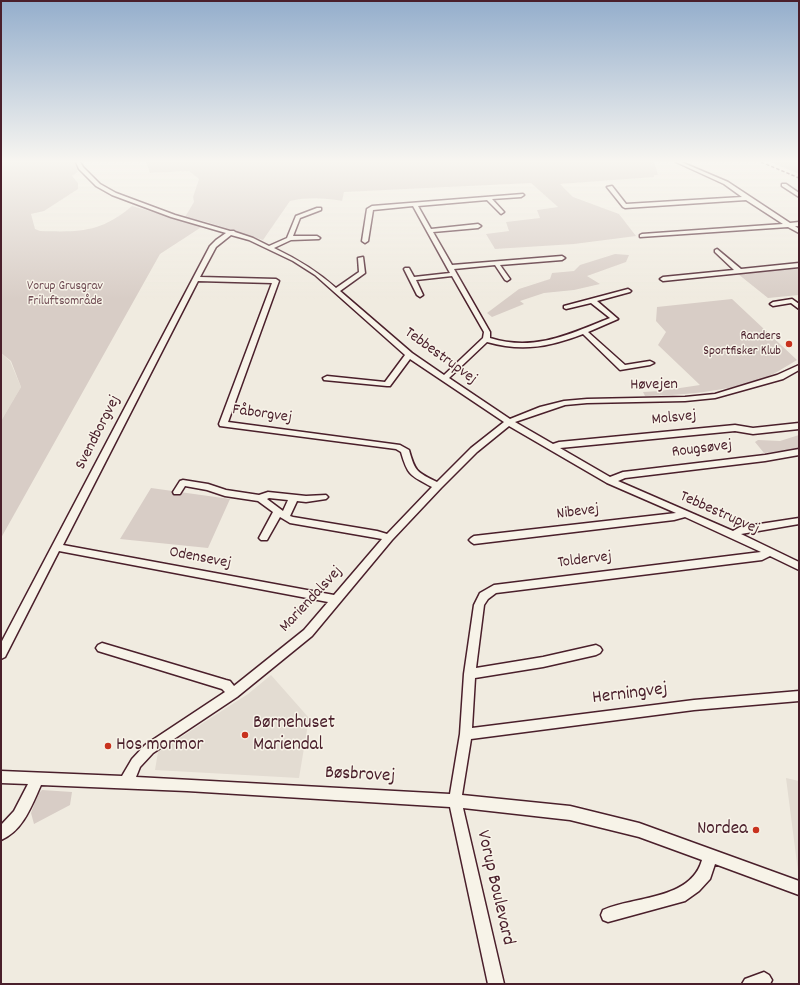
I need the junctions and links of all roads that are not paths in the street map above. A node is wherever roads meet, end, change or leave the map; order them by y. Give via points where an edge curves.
1 (150, 208) edge
2 (379, 208) edge
3 (416, 208) edge
4 (497, 208) edge
5 (763, 208) edge
6 (314, 212) dead end
7 (501, 212) dead end
8 (799, 224) edge
9 (788, 225) junction
10 (478, 226) dead end
11 (429, 231) junction
12 (799, 231) edge
13 (232, 232) junction
14 (642, 236) dead end
15 (290, 238) junction
16 (317, 238) dead end
17 (366, 241) dead end
18 (271, 247) junction
19 (717, 251) dead end
20 (361, 258) dead end
21 (562, 258) dead end
22 (496, 263) junction
23 (799, 265) edge
24 (450, 267) junction
25 (407, 269) dead end
26 (739, 271) junction
27 (454, 274) junction
28 (196, 279) junction
29 (412, 279) junction
30 (507, 279) dead end
31 (663, 279) dead end
32 (337, 290) junction
33 (628, 291) dead end
34 (420, 295) dead end
35 (593, 301) junction
36 (773, 304) dead end
37 (566, 307) dead end
38 (799, 307) edge
39 (583, 331) junction
40 (486, 339) junction
41 (409, 355) junction
42 (650, 363) dead end
43 (799, 367) edge
44 (327, 378) dead end
45 (444, 379) junction
46 (509, 422) junction
47 (799, 426) edge
48 (552, 448) junction
49 (799, 452) edge
50 (610, 481) junction
51 (438, 486) junction
52 (177, 492) dead end
53 (323, 496) dead end
54 (260, 498) junction
55 (294, 498) junction
56 (281, 514) junction
57 (685, 514) junction
58 (799, 521) edge
59 (734, 535) junction
60 (264, 538) dead end
61 (389, 538) junction
62 (474, 540) dead end
63 (57, 547) junction
64 (770, 552) junction
65 (799, 566) edge
66 (337, 600) junction
67 (102, 648) dead end
68 (596, 650) dead end
69 (1, 654) edge
70 (470, 674) junction
71 (234, 693) junction
72 (799, 696) edge
73 (466, 734) junction
74 (1, 777) edge
75 (37, 779) junction
76 (126, 782) junction
77 (455, 801) junction
78 (1, 833) edge
79 (710, 856) junction
80 (799, 888) edge
81 (608, 915) dead end
82 (496, 984) edge

1 - 13 street, Tebbestrupvej
2 - 17 street via 370,209
3 - 11 street
4 - 7 street
5 - 9 street
6 - 15 street via 298,216
8 - 9 street
9 - 12 street
9 - 14 street
10 - 11 street
11 - 24 street
13 - 18 street, Tebbestrupvej
13 - 28 street, Svendborgvej via 212,246
15 - 16 street
15 - 18 street
18 - 32 street, Tebbestrupvej via 309,268
19 - 26 street
20 - 32 street via 362,273
21 - 22 street
22 - 24 street
22 - 30 street
23 - 26 street
24 - 27 street
25 - 29 street
26 - 31 street
27 - 29 street
27 - 40 street via 486,328
28 - 51 street, Fåborgvej via 276,281 223,424 397,447 405,450 410,469
28 - 63 street, Svendborgvej
29 - 34 street
32 - 41 street, Tebbestrupvej
33 - 35 street
35 - 37 street
35 - 39 street via 615,319
36 - 38 street via 792,301
39 - 40 street via 534,346 505,345
39 - 42 street via 623,368
40 - 45 street
41 - 44 street via 387,384
41 - 45 street, Tebbestrupvej
43 - 46 street, Høvejen via 758,384 715,396 686,399 587,400 564,403
45 - 46 street, Tebbestrupvej
46 - 48 street, Tebbestrupvej
46 - 51 street, Mariendalsvej via 474,450
47 - 48 street, Molsvej via 753,431 735,428 559,445
48 - 50 street, Tebbestrupvej
49 - 50 street, Rougsøvej via 623,475
50 - 57 street, Tebbestrupvej
51 - 61 street, Mariendalsvej
52 - 54 street via 183,483
53 - 55 street
54 - 55 street via 268,495
54 - 56 street
55 - 56 street
56 - 60 street
56 - 61 street via 290,520
57 - 59 street, Tebbestrupvej
57 - 62 street, Nibevej via 669,518
58 - 59 street via 740,530
59 - 64 street, Tebbestrupvej
61 - 66 street, Mariendalsvej
63 - 66 street, Odensevej
63 - 69 street, Svendborgvej
64 - 65 street, Tebbestrupvej
64 - 70 street, Toldervej via 762,556 494,589 484,596 480,605
66 - 71 street, Mariendalsvej via 308,633
67 - 71 street via 226,686
68 - 70 street
70 - 73 street, Toldervej
71 - 76 street, Mariendalsvej via 149,749 136,763
72 - 73 street, Herningvej via 694,705
73 - 77 street, Toldervej
74 - 75 street, Bøsbrovej
75 - 76 street, Bøsbrovej
75 - 78 street via 23,810 11,826
76 - 77 street, Bøsbrovej
77 - 79 street, Bøsbrovej via 570,813 639,830
77 - 82 street, Vorup Boulevard
79 - 80 street, Bøsbrovej
79 - 81 street via 705,874 680,896

